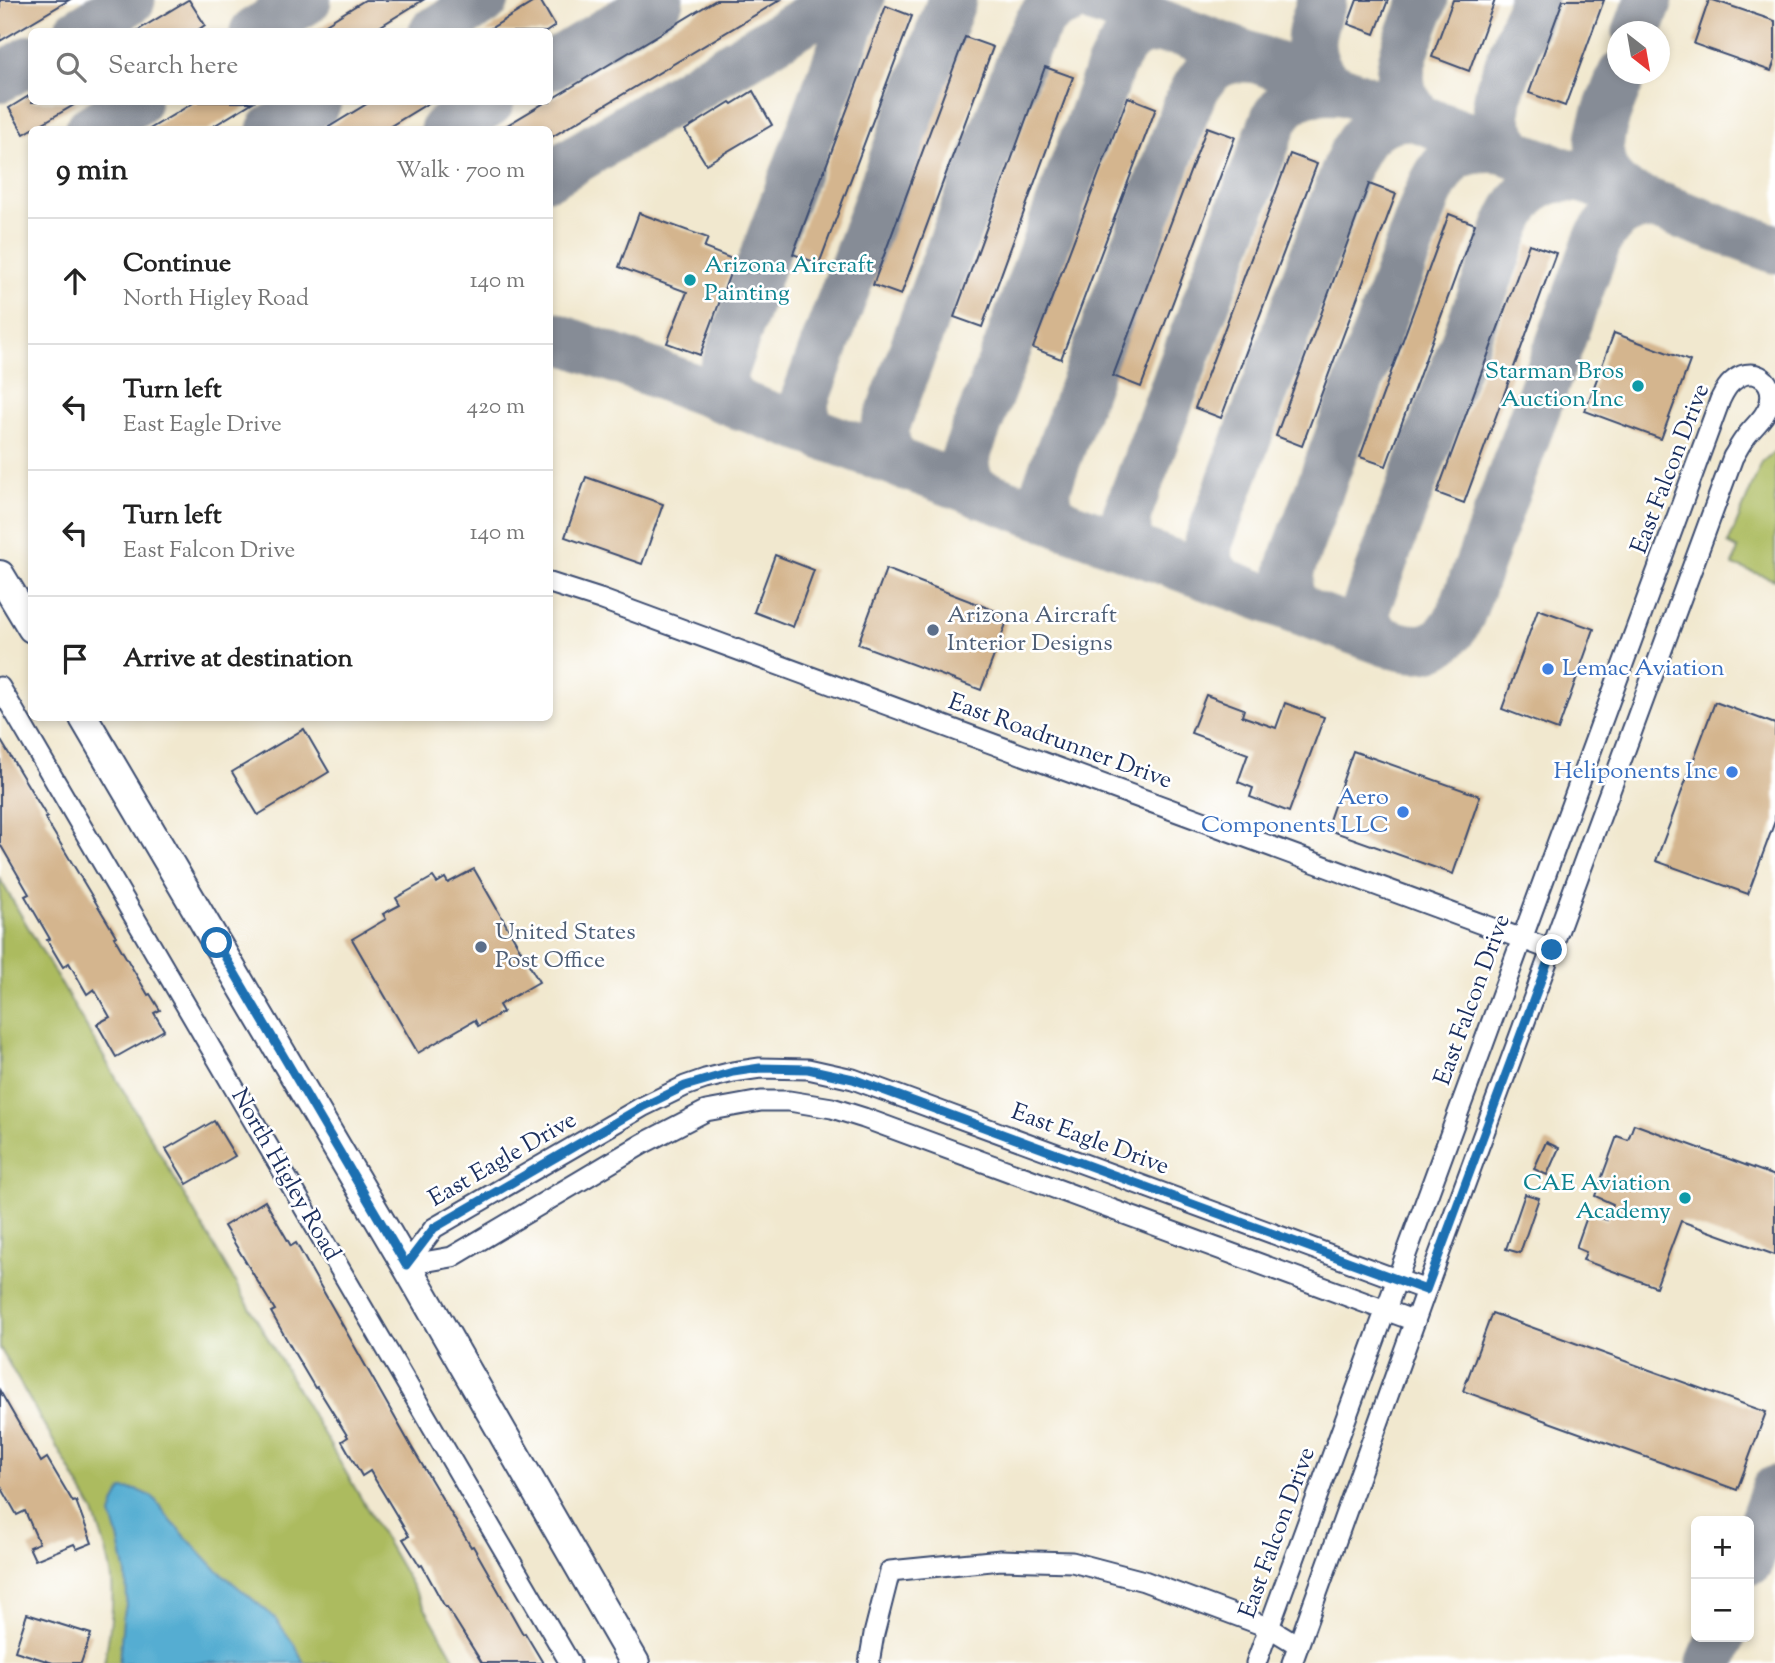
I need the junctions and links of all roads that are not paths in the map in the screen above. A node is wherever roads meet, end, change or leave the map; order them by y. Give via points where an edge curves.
1 (0, 575) edge
2 (553, 584) edge
3 (28, 621) edge
4 (0, 687) edge
5 (86, 721) edge
6 (1522, 939) junction
7 (1552, 950) junction
8 (1112, 1174) junction
9 (1101, 1205) junction
10 (406, 1265) junction
11 (1397, 1280) junction
12 (1426, 1290) junction
13 (1386, 1310) junction
14 (1415, 1321) junction
15 (1270, 1628) junction
16 (1295, 1654) edge
17 (570, 1663) edge
18 (635, 1663) edge
19 (869, 1663) edge
20 (1256, 1663) edge

1 - 3 main road
2 - 6 street, East Roadrunner Drive
4 - 17 street, North Higley Road
5 - 10 main road
6 - 7 street, East Roadrunner Drive
6 - 7 street, East Falcon Drive via 1720,400 1738,377 1757,374 1770,389 1770,401 1765,415 1733,457
6 - 11 street, East Falcon Drive
7 - 12 street, East Falcon Drive
8 - 9 street
8 - 10 street, East Eagle Drive via 853,1079 808,1069 760,1068 705,1079 642,1107 434,1228
8 - 11 street, East Eagle Drive
9 - 10 street via 832,1108 761,1101 706,1111 452,1257
9 - 13 street
10 - 18 main road
11 - 12 street, East Eagle Drive
11 - 13 street, East Falcon Drive
12 - 14 street, East Falcon Drive
13 - 14 street
13 - 15 street, East Falcon Drive
14 - 16 street, East Falcon Drive
15 - 16 street
15 - 19 street via 1144,1581 1072,1562 1002,1560 890,1571
15 - 20 street, East Falcon Drive

